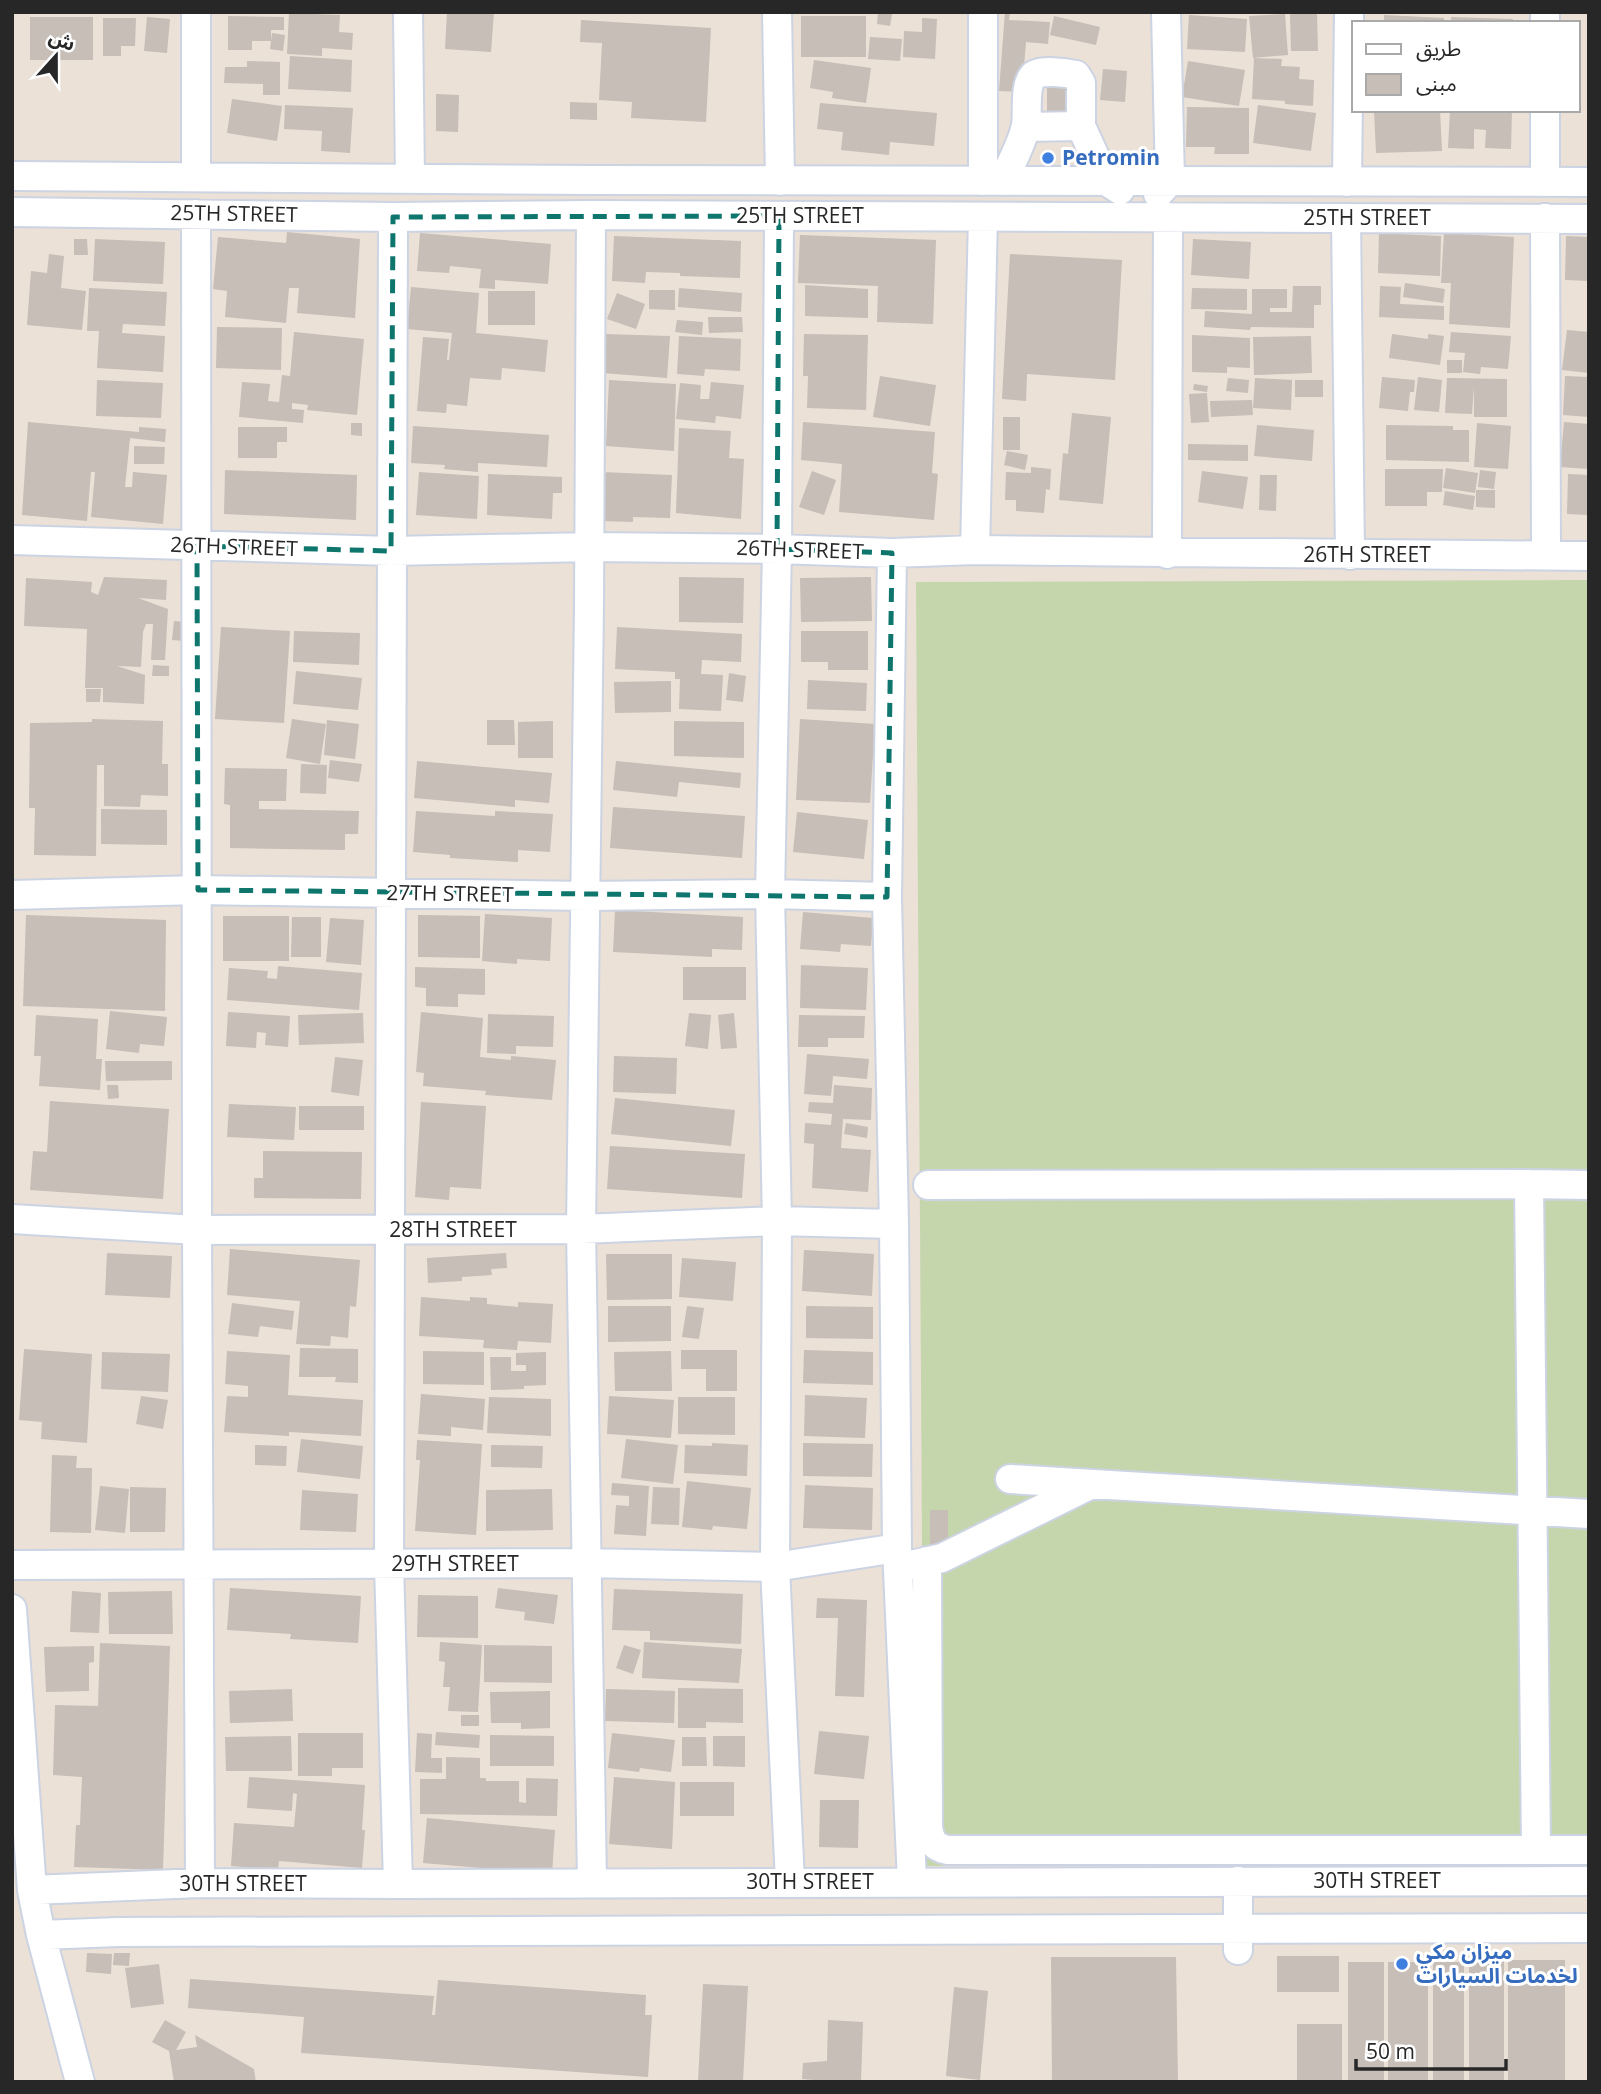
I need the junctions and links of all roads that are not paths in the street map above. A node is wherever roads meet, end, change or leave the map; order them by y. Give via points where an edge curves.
1 (196, 12) edge
2 (408, 12) edge
3 (778, 12) edge
4 (983, 12) edge
5 (1166, 12) edge
6 (1349, 12) edge
7 (1545, 112) edge
8 (1026, 127) junction
9 (1081, 127) junction
10 (12, 176) edge
11 (197, 177) junction
12 (410, 179) junction
13 (780, 181) junction
14 (993, 181) junction
15 (1106, 181) junction
16 (1170, 181) junction
17 (1347, 182) junction
18 (1545, 182) junction
19 (1589, 182) edge
20 (12, 212) edge
21 (196, 214) junction
22 (590, 215) junction
23 (779, 216) junction
24 (393, 217) junction
25 (983, 217) junction
26 (1168, 217) junction
27 (1346, 218) junction
28 (1545, 218) junction
29 (1589, 219) edge
30 (12, 540) edge
31 (197, 546) junction
32 (589, 547) junction
33 (777, 549) junction
34 (975, 550) junction
35 (391, 551) junction
36 (892, 553) junction
37 (1167, 554) junction
38 (1350, 555) junction
39 (1545, 555) junction
40 (1589, 556) edge
41 (198, 890) junction
42 (390, 893) junction
43 (770, 894) junction
44 (12, 895) edge
45 (585, 896) junction
46 (887, 897) junction
47 (1529, 1184) junction
48 (928, 1185) dead end
49 (1589, 1185) edge
50 (12, 1219) edge
51 (777, 1221) junction
52 (894, 1224) junction
53 (581, 1229) junction
54 (197, 1230) junction
55 (391, 1231) junction
56 (1010, 1479) dead end
57 (1093, 1483) junction
58 (1531, 1509) junction
59 (1589, 1514) edge
60 (897, 1558) junction
61 (927, 1561) junction
62 (586, 1563) junction
63 (389, 1564) junction
64 (12, 1565) edge
65 (199, 1565) junction
66 (775, 1567) junction
67 (12, 1609) edge
68 (1536, 1850) junction
69 (1589, 1850) edge
70 (1237, 1881) junction
71 (1589, 1881) edge
72 (592, 1882) junction
73 (790, 1882) junction
74 (912, 1882) junction
75 (200, 1883) junction
76 (398, 1884) junction
77 (32, 1890) junction
78 (1589, 1928) edge
79 (41, 1935) junction
80 (1239, 1940) junction
81 (80, 2082) edge

1 - 11 street
2 - 12 street
3 - 13 street
4 - 14 street
5 - 16 street
6 - 17 street
7 - 18 street
8 - 9 street
8 - 9 street via 1029,84 1039,73 1053,73 1076,75 1082,83
8 - 14 street
9 - 15 street
10 - 11 street, 25TH STREET
11 - 12 street, 25TH STREET
12 - 13 street, 25TH STREET
13 - 14 street, 25TH STREET
14 - 15 street, 25TH STREET
15 - 16 street, 25TH STREET
16 - 17 street, 25TH STREET
17 - 18 street, 25TH STREET
18 - 19 street, 25TH STREET
20 - 21 street, 25TH STREET
21 - 24 street, 25TH STREET
21 - 31 street
22 - 23 street, 25TH STREET
22 - 24 street, 25TH STREET
22 - 32 street
23 - 25 street, 25TH STREET
23 - 33 street
24 - 35 street
25 - 26 street, 25TH STREET
25 - 34 street
26 - 27 street, 25TH STREET
26 - 37 street
27 - 28 street, 25TH STREET
27 - 38 street
28 - 29 street, 25TH STREET
28 - 39 street
30 - 31 street, 26TH STREET
31 - 35 street, 26TH STREET
31 - 41 street
32 - 33 street, 26TH STREET
32 - 35 street, 26TH STREET
32 - 45 street
33 - 36 street, 26TH STREET
33 - 43 street
34 - 36 street, 26TH STREET
34 - 37 street, 26TH STREET
35 - 42 street
36 - 46 street
37 - 38 street, 26TH STREET
38 - 39 street, 26TH STREET
39 - 40 street, 26TH STREET
41 - 42 street, 27TH STREET
41 - 44 street, 27TH STREET
41 - 54 street
42 - 45 street, 27TH STREET
42 - 55 street
43 - 45 street, 27TH STREET
43 - 46 street, 27TH STREET
43 - 51 street
45 - 53 street
46 - 52 street
47 - 48 street
47 - 49 street
47 - 58 street
50 - 54 street, 28TH STREET
51 - 52 street, 28TH STREET
51 - 53 street, 28TH STREET
51 - 66 street
52 - 60 street
53 - 55 street, 28TH STREET
53 - 62 street
54 - 55 street, 28TH STREET
54 - 65 street
55 - 63 street
56 - 57 street
57 - 58 street
57 - 61 street, 29TH STREET via 942,1558
58 - 59 street
58 - 68 street
60 - 61 street, 29TH STREET
60 - 66 street, 29TH STREET
60 - 74 street
61 - 68 street via 928,1828 937,1848
62 - 63 street, 29TH STREET
62 - 66 street, 29TH STREET
62 - 72 street
63 - 65 street, 29TH STREET
63 - 76 street
64 - 65 street, 29TH STREET
65 - 75 street
66 - 73 street
67 - 77 street
68 - 69 street
70 - 71 street, 30TH STREET
70 - 74 street, 30TH STREET
70 - 80 street
72 - 73 street, 30TH STREET
72 - 76 street, 30TH STREET
73 - 74 street, 30TH STREET
75 - 76 street, 30TH STREET
75 - 77 street, 30TH STREET
77 - 79 street
78 - 80 street
79 - 80 street
79 - 81 street

